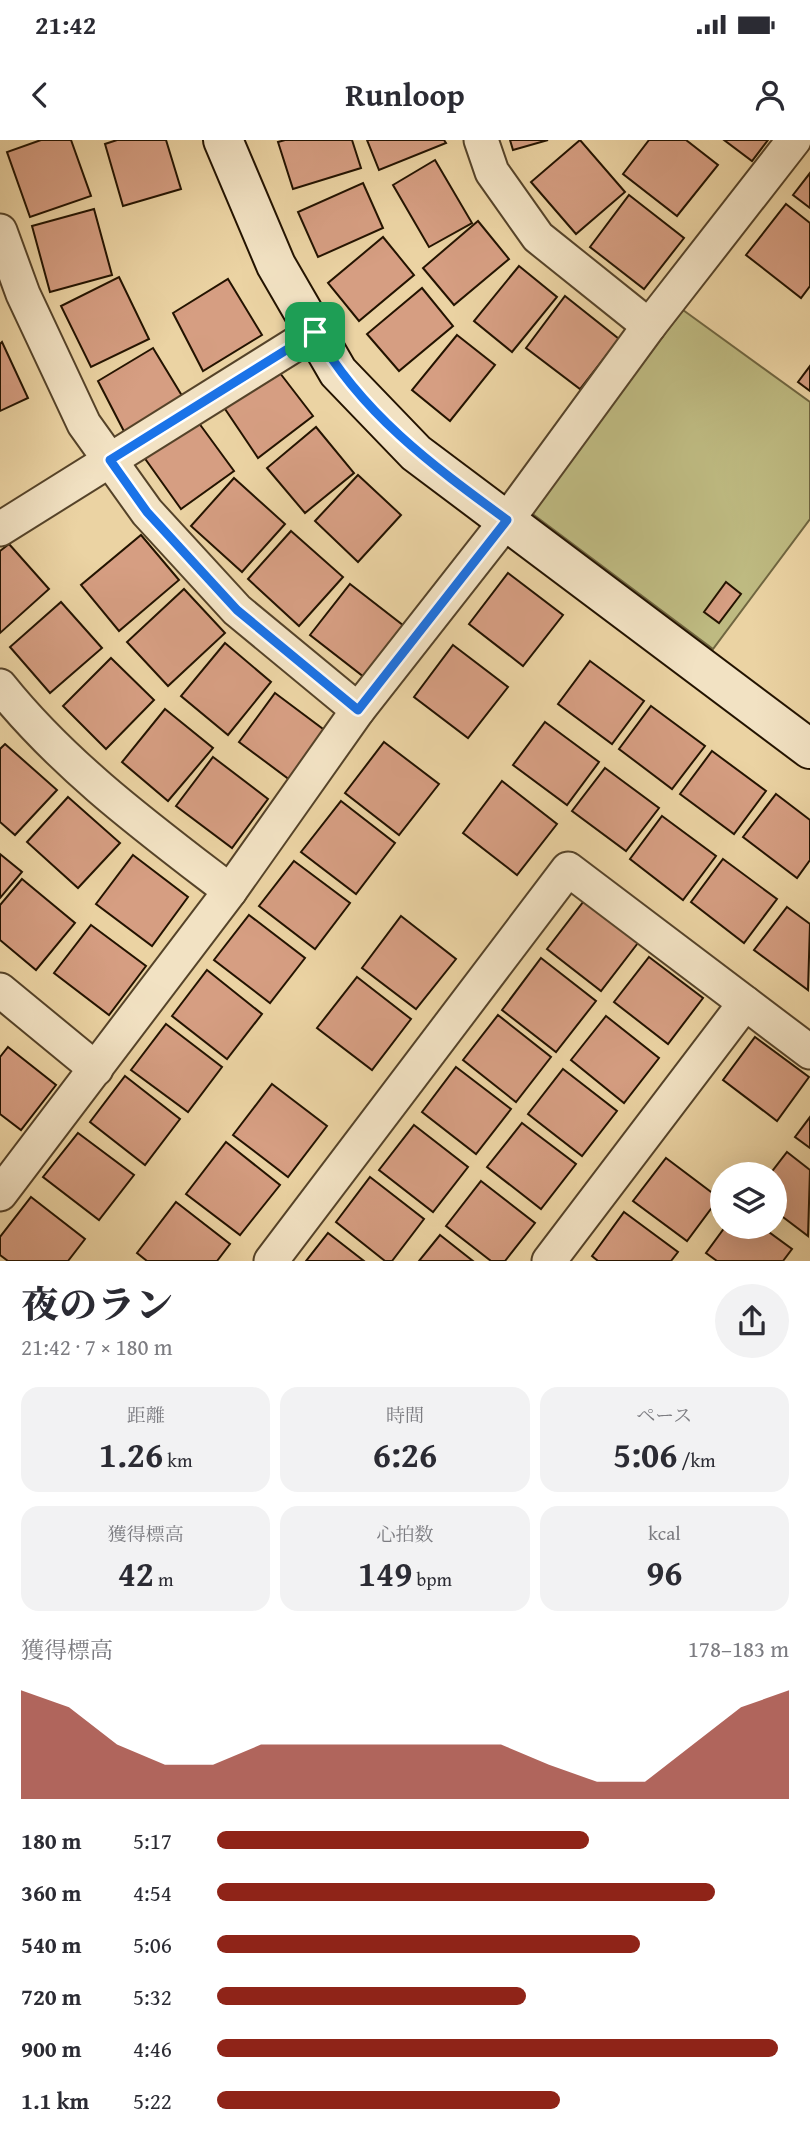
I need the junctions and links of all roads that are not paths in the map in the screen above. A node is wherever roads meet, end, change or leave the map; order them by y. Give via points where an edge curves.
1 (223, 140) edge
2 (481, 140) edge
3 (794, 140) edge
4 (0, 231) edge
5 (649, 326) junction
6 (315, 332) junction
7 (110, 460) junction
8 (507, 520) junction
9 (0, 528) edge
10 (0, 685) edge
11 (358, 710) junction
12 (810, 749) edge
13 (230, 891) junction
14 (0, 990) edge
15 (745, 1003) junction
16 (810, 1052) edge
17 (96, 1069) junction
18 (0, 1194) edge
19 (271, 1261) edge
20 (549, 1261) edge

1 - 6 street via 276,265
2 - 5 street via 492,172 538,237
3 - 5 street
4 - 7 street via 23,294 84,424
5 - 8 street
6 - 7 street
6 - 8 street via 338,372 416,453
7 - 9 street
7 - 11 street via 147,512 237,610
8 - 11 street
8 - 12 street
10 - 13 street via 25,717 114,803
11 - 13 street
13 - 17 street
14 - 17 street
15 - 16 street
15 - 19 street via 568,869
15 - 20 street
17 - 18 street

